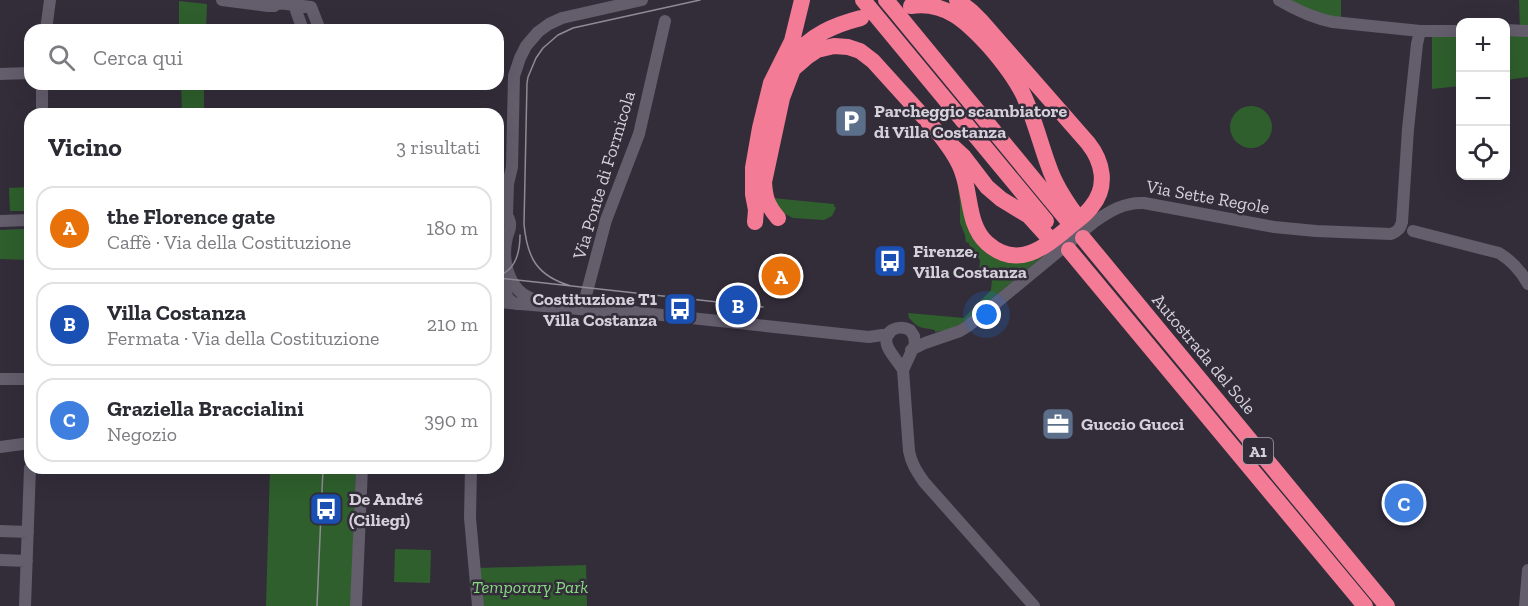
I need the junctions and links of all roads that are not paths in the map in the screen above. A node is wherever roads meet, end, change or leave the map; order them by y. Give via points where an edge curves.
1 (50, 0) edge
2 (222, 0) edge
3 (642, 0) edge
4 (802, 0) edge
5 (863, 0) edge
6 (886, 0) edge
7 (957, 0) edge
8 (1279, 0) edge
9 (280, 1) edge
10 (294, 5) junction
11 (911, 6) dead end
12 (861, 18) dead end
13 (664, 21) dead end
14 (46, 24) edge
15 (301, 24) edge
16 (318, 24) edge
17 (1510, 30) edge
18 (1420, 31) junction
19 (1456, 31) edge
20 (1528, 31) edge
21 (24, 73) edge
22 (0, 74) edge
23 (42, 90) edge
24 (42, 108) edge
25 (760, 128) junction
26 (940, 135) junction
27 (508, 184) junction
28 (504, 189) edge
29 (504, 206) edge
30 (504, 214) edge
31 (778, 218) dead end
32 (24, 220) edge
33 (0, 221) edge
34 (755, 222) dead end
35 (1083, 224) junction
36 (1413, 231) dead end
37 (504, 237) edge
38 (504, 246) edge
39 (1056, 246) junction
40 (1528, 284) edge
41 (504, 293) edge
42 (504, 303) edge
43 (584, 303) junction
44 (516, 304) junction
45 (615, 310) junction
46 (889, 344) junction
47 (911, 351) junction
48 (903, 370) junction
49 (0, 379) edge
50 (24, 379) edge
51 (24, 444) edge
52 (0, 447) edge
53 (30, 474) edge
54 (362, 474) edge
55 (471, 474) edge
56 (0, 531) edge
57 (28, 532) junction
58 (0, 560) edge
59 (27, 561) junction
60 (1528, 570) edge
61 (25, 606) edge
62 (356, 606) edge
63 (478, 606) edge
64 (1034, 606) edge
65 (1365, 606) edge
66 (1387, 606) edge
67 (1525, 606) edge

1 - 14 street
2 - 9 street via 271,6
3 - 27 street via 562,18 538,32 526,46 514,76 512,167
4 - 25 highway via 792,41 771,83
5 - 39 highway, Autostrada del Sole / A1
6 - 35 highway, Autostrada del Sole / A1
7 - 35 highway via 982,22 1094,151 1102,182
8 - 18 street via 1321,20
9 - 10 street
10 - 15 street
10 - 16 street via 311,7
11 - 35 highway via 940,8 960,17 1005,64 1023,94 1055,181
12 - 25 highway via 826,30 800,49 776,84
13 - 43 street, Via Ponte di Formicola via 639,134 606,220
17 - 20 street
18 - 19 street
18 - 35 street, Via Sette Regole via 1400,229 1391,234 1274,228 1140,202 1129,203
21 - 22 street
23 - 24 street
25 - 34 highway via 753,168
26 - 31 highway via 867,56 842,46 817,50 793,69 782,98 764,182 768,206
26 - 39 highway via 993,193 1029,216
26 - 39 highway via 963,174 975,227 983,239 994,249 1017,255
27 - 28 street
27 - 29 street
30 - 37 street via 510,225
32 - 33 street
35 - 39 highway
35 - 66 highway, Autostrada del Sole / A1 via 1130,295
36 - 40 street via 1499,253 1518,268
38 - 43 street via 511,280 522,294 535,300
39 - 47 street via 963,329
39 - 65 highway, Autostrada del Sole / A1 via 1117,306
41 - 44 street
42 - 44 street
43 - 45 street
44 - 45 street
45 - 46 street via 869,337
46 - 47 street via 900,355
46 - 47 street via 894,329 905,328 915,339
46 - 48 street
47 - 48 street
48 - 64 street via 910,456 916,471
49 - 50 street
51 - 52 street
53 - 57 street
54 - 62 street
55 - 63 street via 470,518
56 - 57 street
57 - 59 street
58 - 59 street
59 - 61 street
60 - 67 street

